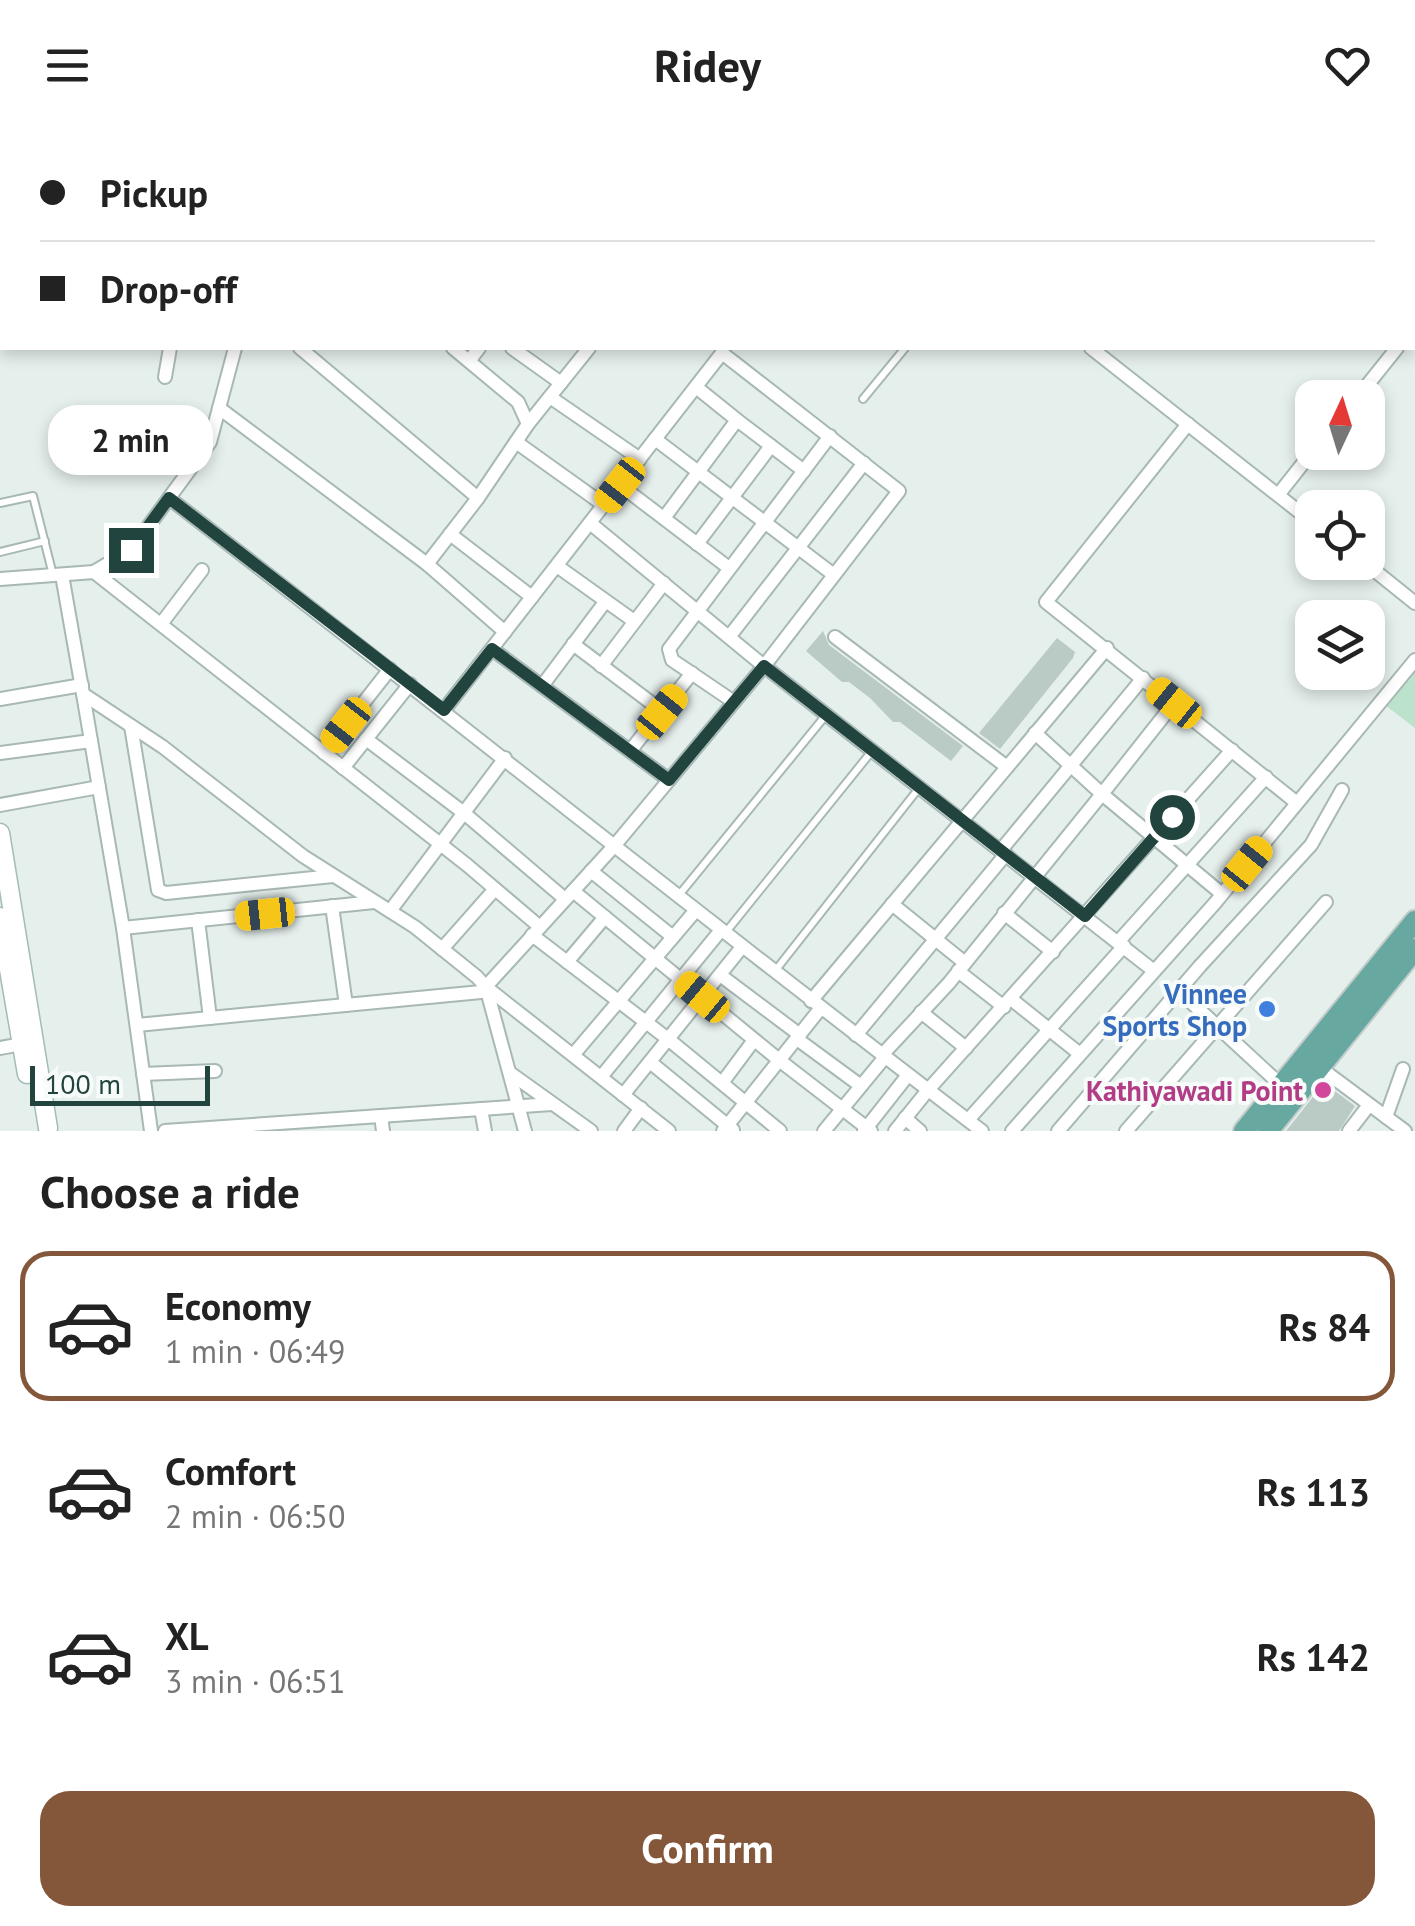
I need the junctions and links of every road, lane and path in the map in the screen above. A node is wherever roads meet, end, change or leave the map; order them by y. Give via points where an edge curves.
1 (170, 350) edge
2 (234, 350) edge
3 (303, 350) edge
4 (456, 350) edge
5 (477, 350) edge
6 (515, 350) edge
7 (587, 350) edge
8 (903, 350) edge
9 (1093, 350) edge
10 (1395, 350) edge
11 (730, 351) edge
12 (469, 360) junction
13 (165, 377) dead end
14 (1371, 380) edge
15 (561, 384) junction
16 (696, 387) junction
17 (550, 397) junction
18 (863, 399) dead end
19 (218, 408) junction
20 (737, 420) junction
21 (528, 424) junction
22 (1188, 424) junction
23 (830, 436) junction
24 (655, 439) junction
25 (516, 442) junction
26 (771, 446) junction
27 (640, 459) junction
28 (864, 463) junction
29 (1298, 470) edge
30 (804, 471) junction
31 (699, 472) junction
32 (620, 485) junction
33 (1278, 495) junction
34 (733, 497) junction
35 (169, 498) junction
36 (478, 498) junction
37 (0, 502) edge
38 (604, 505) junction
39 (1295, 508) edge
40 (664, 518) junction
41 (765, 522) junction
42 (590, 523) junction
43 (450, 534) junction
44 (45, 541) junction
45 (698, 544) junction
46 (798, 547) junction
47 (0, 552) edge
48 (427, 564) junction
49 (557, 566) junction
50 (730, 568) junction
51 (202, 570) dead end
52 (94, 572) junction
53 (58, 575) junction
54 (834, 575) junction
55 (1385, 578) edge
56 (0, 579) edge
57 (664, 583) junction
58 (532, 597) junction
59 (606, 602) junction
60 (1415, 602) edge
61 (697, 610) junction
62 (634, 622) junction
63 (161, 624) junction
64 (504, 632) junction
65 (729, 636) junction
66 (835, 637) dead end
67 (573, 644) junction
68 (1107, 648) junction
69 (492, 649) junction
70 (1415, 660) edge
71 (601, 666) junction
72 (764, 666) junction
73 (390, 669) junction
74 (692, 674) junction
75 (1143, 678) junction
76 (410, 684) junction
77 (542, 686) junction
78 (82, 690) junction
79 (0, 699) edge
80 (734, 702) junction
81 (1174, 703) junction
82 (444, 710) junction
83 (662, 712) junction
84 (827, 714) junction
85 (131, 726) junction
86 (1035, 733) junction
87 (366, 740) junction
88 (91, 741) junction
89 (873, 750) junction
90 (1232, 750) junction
91 (630, 751) junction
92 (0, 753) edge
93 (324, 753) junction
94 (505, 758) junction
95 (1008, 766) junction
96 (1072, 766) junction
97 (343, 768) junction
98 (1266, 777) junction
99 (669, 780) junction
100 (99, 787) junction
101 (920, 787) junction
102 (1342, 790) dead end
103 (1102, 794) junction
104 (1297, 803) junction
105 (0, 805) edge
106 (464, 813) junction
107 (963, 820) junction
108 (0, 833) edge
109 (1154, 837) junction
110 (440, 844) junction
111 (614, 845) junction
112 (1004, 852) junction
113 (1188, 865) junction
114 (591, 872) junction
115 (334, 876) junction
116 (1034, 876) junction
117 (495, 888) junction
118 (1222, 894) junction
119 (569, 895) junction
120 (678, 896) junction
121 (375, 902) junction
122 (1326, 902) dead end
123 (892, 904) junction
124 (332, 906) junction
125 (696, 910) junction
126 (390, 911) junction
127 (1004, 913) junction
128 (1085, 916) junction
129 (605, 917) junction
130 (198, 920) junction
131 (0, 921) edge
132 (1415, 921) edge
133 (123, 928) junction
134 (536, 931) junction
135 (723, 931) junction
136 (672, 937) junction
137 (937, 939) junction
138 (1121, 944) junction
139 (742, 947) junction
140 (442, 948) junction
141 (1415, 949) edge
142 (1053, 952) junction
143 (655, 958) junction
144 (567, 962) junction
145 (961, 967) junction
146 (1154, 971) junction
147 (774, 972) junction
148 (720, 974) junction
149 (680, 979) junction
150 (486, 986) junction
151 (1179, 990) junction
152 (6, 993) edge
153 (702, 997) junction
154 (619, 1001) junction
155 (1008, 1003) junction
156 (346, 1005) junction
157 (816, 1005) junction
158 (922, 1012) junction
159 (210, 1018) junction
160 (9, 1021) edge
161 (645, 1024) junction
162 (137, 1026) junction
163 (1217, 1027) junction
164 (1050, 1030) junction
165 (856, 1035) junction
166 (798, 1037) junction
167 (668, 1039) junction
168 (754, 1040) junction
169 (22, 1044) junction
170 (0, 1048) edge
171 (966, 1048) junction
172 (1080, 1054) junction
173 (573, 1055) junction
174 (884, 1056) junction
175 (780, 1060) junction
176 (1312, 1061) junction
177 (650, 1062) junction
178 (1404, 1069) dead end
179 (215, 1071) dead end
180 (510, 1072) junction
181 (144, 1074) junction
182 (908, 1075) junction
183 (601, 1077) junction
184 (722, 1084) junction
185 (861, 1086) junction
186 (1282, 1086) junction
187 (928, 1090) junction
188 (623, 1095) junction
189 (746, 1103) junction
190 (552, 1104) junction
191 (1369, 1105) junction
192 (519, 1106) junction
193 (640, 1108) junction
194 (481, 1109) junction
195 (842, 1109) junction
196 (380, 1116) junction
197 (1386, 1117) junction
198 (905, 1118) junction
199 (968, 1120) junction
200 (576, 1125) edge
201 (237, 1128) edge
202 (1021, 1128) edge
203 (728, 1129) edge
204 (43, 1130) edge
205 (205, 1130) edge
206 (867, 1130) edge
207 (151, 1131) edge
208 (165, 1131) edge
209 (383, 1131) edge
210 (485, 1131) edge
211 (526, 1131) edge
212 (590, 1131) edge
213 (624, 1131) edge
214 (669, 1131) edge
215 (780, 1131) edge
216 (824, 1131) edge
217 (895, 1131) edge
218 (920, 1131) edge
219 (982, 1131) edge
220 (1058, 1131) edge
221 (1126, 1131) edge
222 (1244, 1131) edge
223 (1268, 1131) edge
224 (1348, 1131) edge
225 (1406, 1131) edge

1 - 13 street
2 - 19 street
3 - 36 street
4 - 12 street
5 - 12 street
6 - 15 street
7 - 15 street
8 - 18 lane
9 - 22 street
10 - 14 street
11 - 16 street via 722,352
11 - 23 street
12 - 21 street via 518,402
15 - 17 street
16 - 20 street
16 - 24 street
17 - 21 street
17 - 27 street
19 - 35 street via 210,442
19 - 48 street
20 - 26 street
20 - 31 street
21 - 25 street
22 - 33 street
22 - 68 street via 1046,602
23 - 28 street
23 - 30 street
24 - 27 street
24 - 31 street
25 - 36 street
25 - 38 street
26 - 30 street
26 - 34 street
27 - 32 street
28 - 46 street
28 - 54 street via 899,490
29 - 33 street
30 - 41 street
31 - 34 street
31 - 40 street
32 - 38 street
32 - 40 street
33 - 39 street
34 - 41 street
34 - 45 street
35 - 52 street via 131,550
35 - 73 street
36 - 43 street
37 - 44 lane via 33,496
38 - 42 street
40 - 45 street
41 - 46 street
41 - 50 street
42 - 49 street
42 - 57 street
43 - 48 street
43 - 58 street
44 - 47 lane
44 - 53 lane
45 - 50 street
46 - 54 street
46 - 65 street
48 - 64 street
49 - 58 street
49 - 59 street
50 - 61 street
51 - 63 street
52 - 53 street
52 - 63 street
53 - 56 street
53 - 78 street
54 - 72 street
55 - 60 street
57 - 61 street
57 - 62 street
58 - 64 street
59 - 62 street
59 - 67 street
61 - 65 street
61 - 74 street via 668,653
62 - 71 street
63 - 93 street
64 - 69 street
65 - 72 street
66 - 95 street
67 - 71 street
67 - 77 street
68 - 75 street
68 - 86 street
69 - 77 street
69 - 82 street
70 - 104 street
71 - 83 street
72 - 80 street
72 - 84 street
73 - 76 street
73 - 93 street
74 - 80 street
74 - 83 street
75 - 81 street
75 - 96 street
76 - 82 street
76 - 87 street
77 - 91 street
78 - 79 street
78 - 85 street
78 - 88 street
80 - 99 street
81 - 90 street
81 - 103 street
82 - 94 street
83 - 91 street
84 - 89 street
84 - 120 lane
85 - 115 street
85 - 115 street via 158,890
86 - 95 street
86 - 96 street
87 - 97 street
87 - 106 street
88 - 92 street
88 - 100 street
89 - 101 street
89 - 135 lane
90 - 98 street
90 - 109 street
91 - 99 street
93 - 97 street
94 - 106 street
94 - 111 street
95 - 107 street
96 - 103 street
96 - 112 street
97 - 110 street
98 - 104 street
98 - 113 street
99 - 111 street
100 - 105 street
100 - 133 street
101 - 107 street
101 - 147 lane
102 - 151 street via 1311,845
103 - 109 street
103 - 116 street
104 - 118 street
106 - 110 street
106 - 119 street
107 - 112 street
107 - 123 street
108 - 204 street
109 - 113 street
109 - 128 street
110 - 117 street
110 - 126 street
111 - 114 street
111 - 120 street
112 - 116 street
112 - 137 street
113 - 118 street
113 - 138 street
114 - 119 street
114 - 136 street
115 - 121 street
116 - 127 street
116 - 128 street
117 - 134 street
117 - 140 street
118 - 146 street
119 - 129 street
119 - 134 street
120 - 125 street
121 - 124 street
121 - 126 street
122 - 163 street
123 - 137 street
123 - 157 street
124 - 130 street
124 - 156 street
125 - 135 street
125 - 136 street
126 - 140 street
127 - 142 street
127 - 145 street
128 - 138 street
128 - 142 street
129 - 143 street
129 - 144 street
130 - 133 street
130 - 159 street
131 - 152 street
132 - 176 main road
133 - 162 street
134 - 144 street
134 - 150 street
135 - 139 street
135 - 149 street
136 - 143 street
137 - 145 street
137 - 165 street
138 - 146 street
138 - 164 street
139 - 147 street
139 - 148 street
140 - 150 street
141 - 176 main road
142 - 155 street
143 - 149 street
143 - 154 street
144 - 154 street
145 - 155 street
145 - 158 street
146 - 172 street
147 - 157 street
148 - 153 street
148 - 166 street
149 - 153 street
149 - 161 street
150 - 156 street via 481,992
150 - 173 street
150 - 180 street
151 - 163 street
151 - 220 street
152 - 160 street
153 - 167 street
153 - 168 street
154 - 161 street
154 - 173 street
155 - 164 street
155 - 171 street
156 - 159 street
157 - 165 street
157 - 166 street
158 - 171 street
158 - 174 street
159 - 162 street
160 - 169 street
161 - 167 street
161 - 183 street
162 - 181 street
163 - 186 street
163 - 221 street
164 - 172 street
164 - 199 street
165 - 174 street
166 - 175 street
166 - 185 street
167 - 177 street
167 - 184 street
168 - 175 street
168 - 184 street
169 - 170 street
169 - 204 street
171 - 187 street
172 - 202 street
173 - 183 street
174 - 182 street
174 - 185 street
175 - 189 street
175 - 195 street
176 - 186 main road
176 - 191 street
176 - 223 main road
177 - 188 street
177 - 203 street
178 - 197 street
179 - 181 street
180 - 190 street
180 - 192 street
181 - 207 street
182 - 187 street
182 - 206 street
183 - 188 street
184 - 189 street
185 - 195 street
186 - 222 main road
187 - 198 street
187 - 199 street
188 - 193 street
189 - 203 street
189 - 215 street
190 - 192 street
190 - 200 street
191 - 197 street
191 - 224 street
192 - 194 street
192 - 211 street
193 - 213 street
193 - 214 street
194 - 196 street
194 - 210 street
195 - 206 street
195 - 216 street
196 - 201 street
196 - 209 street
197 - 225 street
198 - 217 street
198 - 218 street
199 - 219 street
200 - 212 street
201 - 205 street
205 - 208 street

